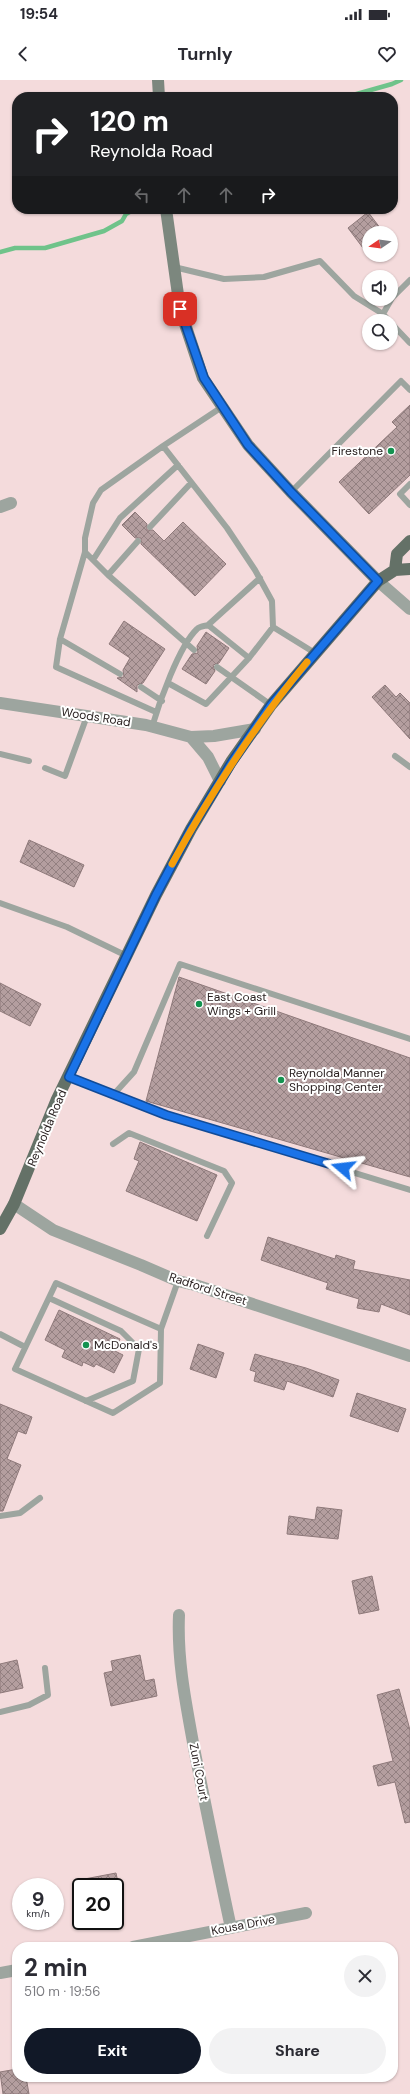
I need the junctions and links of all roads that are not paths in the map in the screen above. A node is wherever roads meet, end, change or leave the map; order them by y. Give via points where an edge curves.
1 (158, 80) edge
2 (159, 92) edge
3 (167, 214) edge
4 (174, 266) junction
5 (410, 280) edge
6 (383, 314) joint
7 (398, 332) edge
8 (410, 343) edge
9 (410, 390) edge
10 (222, 407) junction
11 (163, 446) junction
12 (178, 465) junction
13 (191, 483) junction
14 (410, 484) edge
15 (291, 492) junction
16 (410, 505) edge
17 (150, 527) dead end
18 (138, 541) dead end
19 (410, 541) edge
20 (85, 552) junction
21 (93, 560) junction
22 (410, 569) edge
23 (395, 570) junction
24 (108, 575) junction
25 (260, 578) junction
26 (378, 581) junction
27 (410, 609) edge
28 (208, 625) junction
29 (273, 627) junction
30 (60, 639) junction
31 (186, 644) junction
32 (194, 650) dead end
33 (314, 653) junction
34 (249, 658) junction
35 (217, 667) dead end
36 (120, 674) dead end
37 (231, 676) junction
38 (168, 683) junction
39 (141, 687) dead end
40 (162, 700) junction
41 (0, 703) edge
42 (271, 705) junction
43 (156, 712) junction
44 (88, 715) junction
45 (152, 727) junction
46 (255, 729) junction
47 (191, 738) junction
48 (0, 754) edge
49 (395, 756) dead end
50 (29, 761) dead end
51 (410, 767) edge
52 (45, 768) dead end
53 (220, 781) junction
54 (0, 903) edge
55 (127, 956) junction
56 (410, 1039) edge
57 (69, 1077) junction
58 (114, 1094) junction
59 (113, 1144) dead end
60 (410, 1190) edge
61 (14, 1204) junction
62 (0, 1229) edge
63 (207, 1236) dead end
64 (178, 1281) junction
65 (49, 1298) junction
66 (160, 1329) junction
67 (0, 1334) edge
68 (25, 1347) junction
69 (410, 1356) edge
70 (86, 1401) junction
71 (40, 1498) dead end
72 (0, 1516) edge
73 (179, 1615) dead end
74 (46, 1668) dead end
75 (0, 1712) edge
76 (306, 1913) dead end
77 (231, 1928) junction
78 (159, 1942) edge
79 (12, 1971) edge
80 (0, 1973) edge

1 - 2 main road
3 - 4 main road
4 - 6 lane via 224,279 264,278 320,261 354,296
4 - 10 main road via 180,309 204,378
5 - 6 lane via 392,298
7 - 8 lane
9 - 15 lane via 401,381
10 - 11 lane
10 - 15 main road via 248,445
11 - 12 lane
11 - 20 lane via 101,490 93,504 85,538
12 - 13 lane
12 - 21 lane via 120,518
13 - 17 lane
13 - 25 lane via 227,528
14 - 16 lane via 400,494
15 - 26 main road
18 - 24 lane
19 - 23 main road via 397,554
20 - 21 lane
20 - 30 lane
21 - 24 lane
22 - 23 main road, Reynolda Road
23 - 26 main road, Reynolda Road
24 - 31 lane
25 - 28 lane
25 - 29 lane via 272,601
26 - 27 street
26 - 33 main road, Reynolda Road
28 - 31 lane via 198,628
28 - 34 lane
29 - 33 lane
29 - 34 lane
30 - 36 lane
30 - 43 lane via 56,667
31 - 32 lane
31 - 38 lane
33 - 42 main road, Reynolda Road
34 - 37 lane
35 - 37 lane
37 - 38 lane via 206,704
37 - 42 lane
38 - 40 lane
39 - 40 lane
40 - 43 lane
41 - 44 street, Woods Road
42 - 46 main road, Reynolda Road
43 - 45 lane
44 - 45 street, Woods Road
44 - 52 lane via 65,776
45 - 47 street, Woods Road
46 - 47 street, Woods Road
46 - 53 main road, Reynolda Road
47 - 53 street via 208,757
48 - 50 lane
49 - 51 lane
53 - 55 main road, Reynolda Road via 191,829
54 - 55 lane via 67,927
55 - 57 main road, Reynolda Road
56 - 58 lane via 180,964 134,1072
57 - 58 lane
57 - 61 main road, Reynolda Road
58 - 60 lane via 166,1115
59 - 63 lane via 129,1133 224,1171 232,1183
61 - 62 main road, Reynolda Road
61 - 64 street, Radford Street via 53,1230
64 - 66 lane
64 - 69 street, Radford Street
65 - 66 lane via 56,1282
65 - 68 lane
65 - 70 lane via 121,1331 139,1349 133,1381
66 - 70 lane via 160,1383 113,1413
67 - 68 lane
68 - 70 lane via 15,1369
71 - 72 lane via 20,1513
73 - 77 street, Zuni Court via 180,1671
74 - 75 lane via 48,1695 29,1705
76 - 77 street, Kousa Drive
77 - 78 street, Kousa Drive
79 - 80 street

